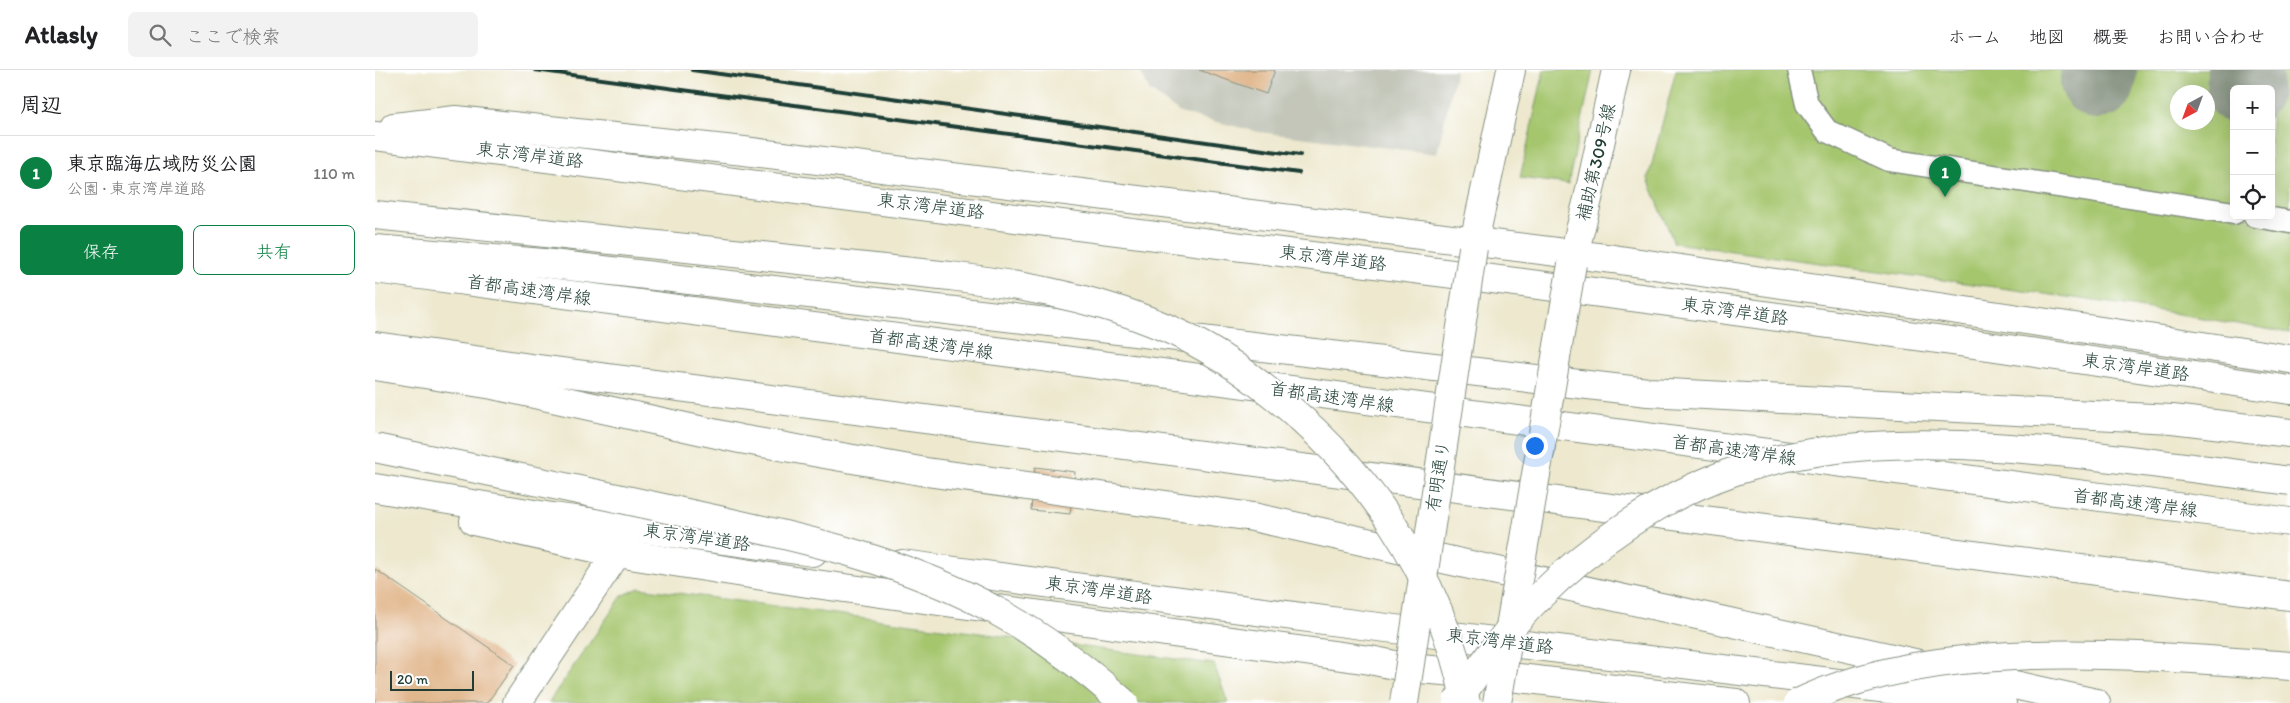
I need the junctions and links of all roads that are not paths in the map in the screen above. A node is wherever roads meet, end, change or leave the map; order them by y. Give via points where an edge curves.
1 (1511, 70) edge
2 (1616, 70) edge
3 (1799, 70) edge
4 (375, 128) edge
5 (375, 136) edge
6 (2230, 212) edge
7 (375, 215) edge
8 (2275, 219) edge
9 (2290, 222) edge
10 (1473, 245) junction
11 (375, 248) edge
12 (1573, 259) junction
13 (375, 269) edge
14 (375, 346) edge
15 (2290, 360) edge
16 (375, 366) edge
17 (2290, 390) edge
18 (2290, 433) edge
19 (375, 448) edge
20 (2290, 481) edge
21 (375, 488) edge
22 (375, 498) edge
23 (2290, 522) edge
24 (617, 553) junction
25 (2290, 596) edge
26 (2290, 666) edge
27 (1409, 668) junction
28 (1501, 676) junction
29 (517, 703) edge
30 (1124, 703) edge
31 (1404, 703) edge
32 (1456, 703) edge
33 (1467, 703) edge
34 (1497, 703) edge
35 (1736, 703) edge
36 (1798, 703) edge
37 (2002, 703) edge
38 (2096, 703) edge

1 - 10 main road
2 - 12 main road, 補助第309号線
3 - 6 street via 1807,104 1827,131 1889,160
4 - 10 main road via 456,120 744,151 1416,233
5 - 17 main road, 東京湾岸道路 via 1638,298
7 - 33 main road, bridge via 1012,284 1110,306 1153,322 1238,368 1319,434 1351,468 1391,520 1428,587 1447,634
8 - 9 street
10 - 12 main road
10 - 27 main road, 有明通り, bridge
11 - 18 main road via 543,264 1649,392 2172,419
12 - 15 main road via 1627,262
12 - 28 main road, bridge
13 - 23 main road, 首都高速湾岸線
14 - 25 main road
16 - 38 main road via 493,385 740,439 926,472 1253,517
19 - 30 main road, bridge via 734,523 884,564 962,594 1000,613 1075,663
20 - 32 main road, bridge via 1999,446 1933,444 1864,446 1797,456 1735,472 1677,496 1624,526 1581,558 1536,599 1501,639
21 - 37 main road, 東京湾岸道路 via 551,517 1343,622
22 - 24 main road
24 - 27 main road
24 - 29 main road
26 - 36 main road, bridge via 2115,656 1989,658 1885,673
27 - 28 main road, bridge
27 - 31 main road, 有明通り, bridge
28 - 34 main road, bridge
28 - 35 main road

